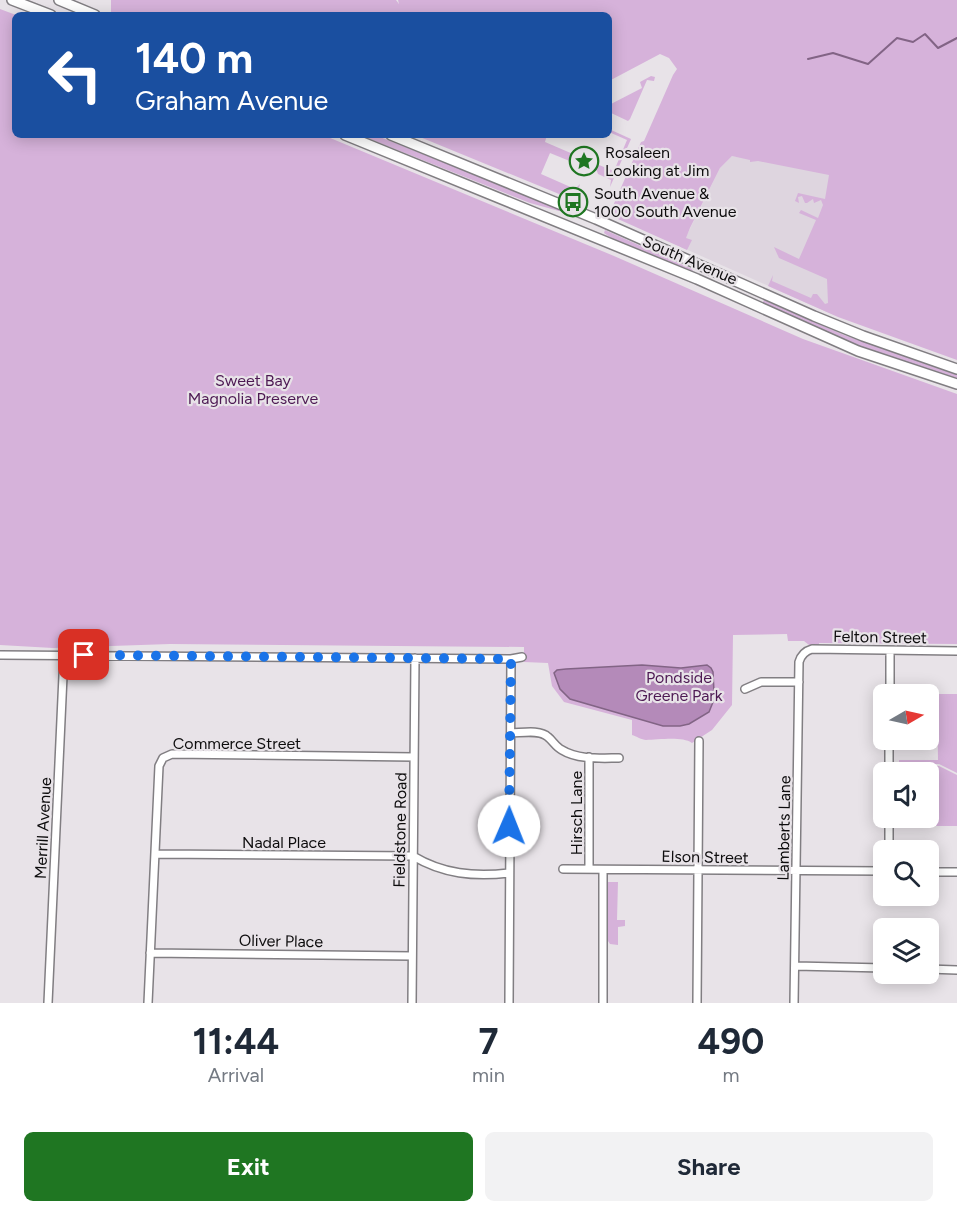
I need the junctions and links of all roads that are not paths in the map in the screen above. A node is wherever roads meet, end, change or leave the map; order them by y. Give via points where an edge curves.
1 (12, 0) edge
2 (59, 0) edge
3 (43, 12) edge
4 (87, 12) edge
5 (352, 138) edge
6 (398, 138) edge
7 (957, 369) edge
8 (957, 384) edge
9 (890, 651) junction
10 (957, 651) edge
11 (64, 654) junction
12 (803, 654) joint
13 (0, 655) edge
14 (522, 657) dead end
15 (416, 658) junction
16 (511, 659) junction
17 (799, 682) junction
18 (890, 684) edge
19 (744, 689) dead end
20 (511, 732) junction
21 (699, 741) dead end
22 (414, 757) junction
23 (589, 757) junction
24 (619, 758) dead end
25 (155, 854) junction
26 (413, 856) junction
27 (563, 869) dead end
28 (590, 869) junction
29 (603, 870) junction
30 (698, 871) junction
31 (797, 871) junction
32 (873, 871) edge
33 (939, 872) edge
34 (957, 872) edge
35 (509, 873) junction
36 (150, 953) junction
37 (412, 956) junction
38 (795, 966) junction
39 (873, 968) edge
40 (939, 969) edge
41 (957, 970) edge
42 (48, 1003) edge
43 (148, 1003) edge
44 (412, 1003) edge
45 (509, 1003) edge
46 (603, 1003) edge
47 (697, 1003) edge
48 (794, 1003) edge

1 - 3 street
2 - 4 street
5 - 8 street, South Avenue via 687,274 858,351
6 - 7 street, South Avenue via 863,336
9 - 10 street, Felton Street
9 - 12 street, Felton Street via 812,649
9 - 18 street
11 - 13 street
11 - 15 street
11 - 42 street, Merrill Avenue
12 - 17 street, Lamberts Lane
14 - 16 street
15 - 16 street
15 - 22 street, Fieldstone Road
16 - 20 street
17 - 19 street via 761,682
17 - 31 street, Lamberts Lane
20 - 23 street, Hirsch Lane via 541,733 560,750
20 - 35 street
21 - 30 street
22 - 25 street, Commerce Street via 167,756 159,766
22 - 26 street, Fieldstone Road
23 - 24 street, Hirsch Lane
23 - 28 street, Hirsch Lane
25 - 26 street, Nadal Place
25 - 36 street, Commerce Street
26 - 35 street via 460,874
26 - 37 street, Fieldstone Road
27 - 28 street, Elson Street
28 - 29 street, Elson Street
29 - 30 street, Elson Street
29 - 46 street
30 - 31 street, Elson Street
30 - 47 street
31 - 32 street, Elson Street
31 - 38 street, Lamberts Lane
33 - 34 street
35 - 45 street
36 - 37 street, Oliver Place
36 - 43 street, Commerce Street
37 - 44 street, Fieldstone Road
38 - 39 street
38 - 48 street, Lamberts Lane
40 - 41 street

